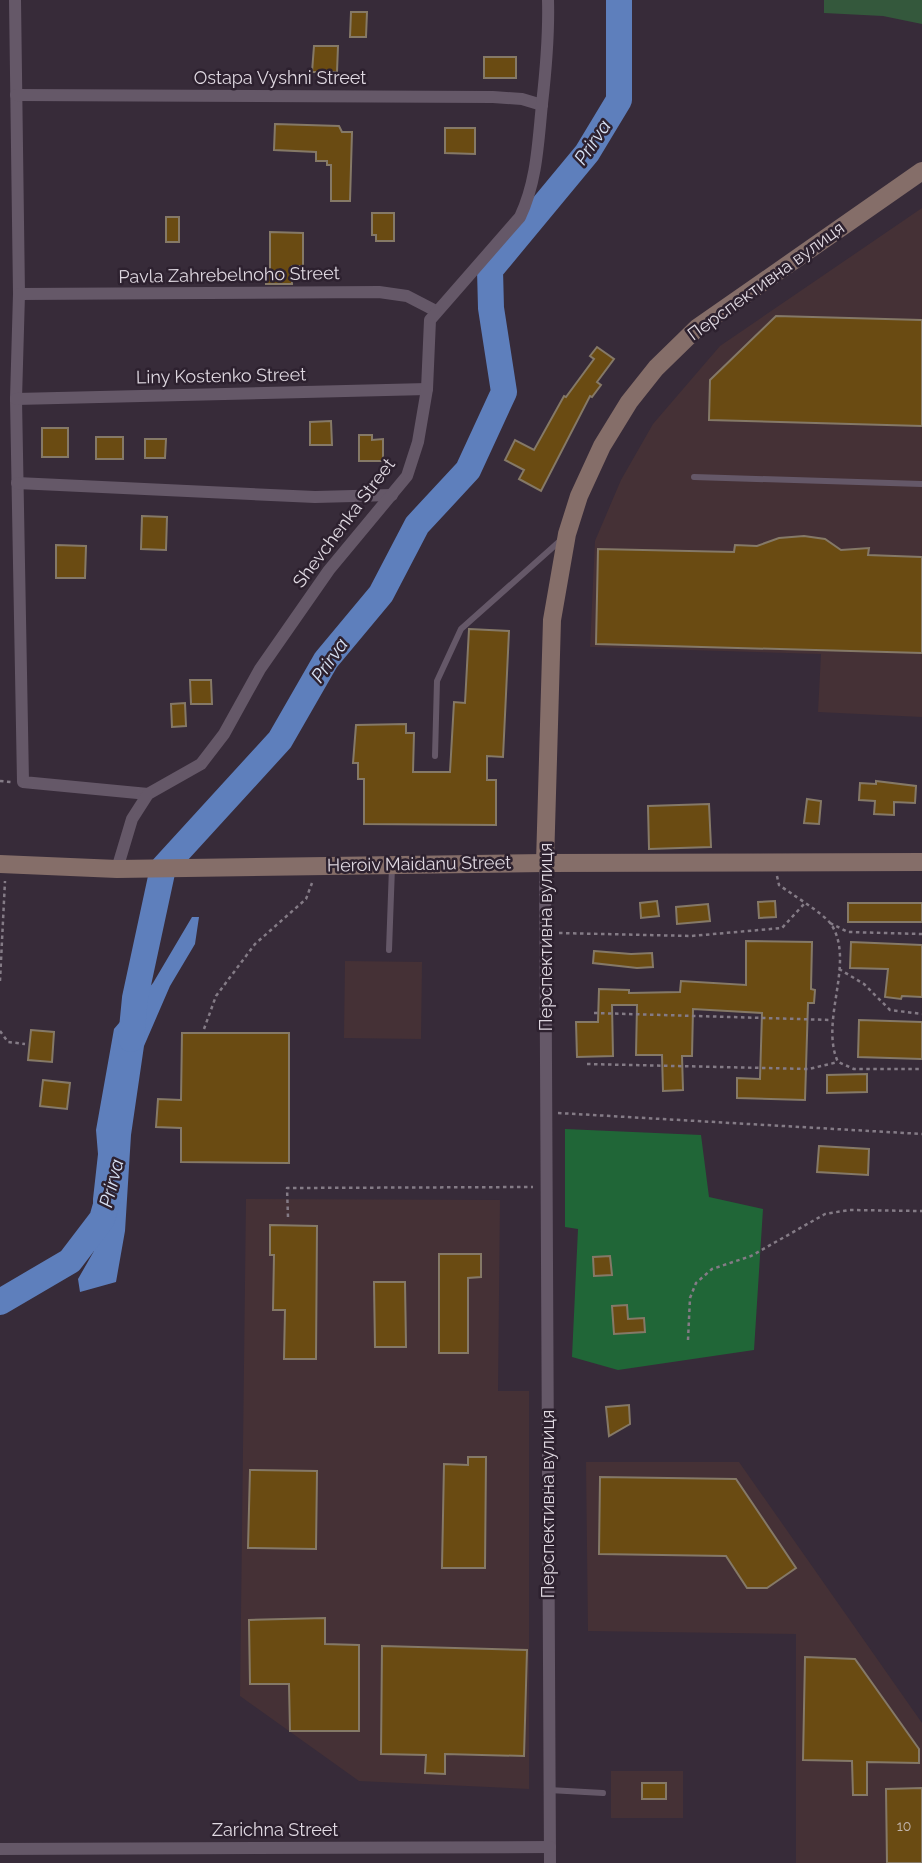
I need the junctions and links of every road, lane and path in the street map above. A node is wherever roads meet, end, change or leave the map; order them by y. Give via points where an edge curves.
1 (15, 0) edge
2 (548, 0) edge
3 (16, 95) junction
4 (542, 105) junction
5 (922, 171) edge
6 (19, 294) junction
7 (436, 311) junction
8 (427, 389) junction
9 (16, 399) junction
10 (694, 477) dead end
11 (17, 483) junction
12 (922, 484) edge
13 (392, 495) junction
14 (567, 534) junction
15 (435, 755) dead end
16 (148, 794) junction
17 (922, 862) edge
18 (545, 863) junction
19 (775, 863) junction
20 (3, 864) edge
21 (392, 865) junction
22 (318, 866) junction
23 (117, 869) junction
24 (804, 904) junction
25 (830, 923) junction
26 (546, 933) junction
27 (922, 934) edge
28 (389, 950) dead end
29 (839, 969) junction
30 (0, 981) edge
31 (594, 1013) dead end
32 (922, 1014) edge
33 (832, 1020) junction
34 (204, 1029) dead end
35 (0, 1031) edge
36 (25, 1044) dead end
37 (838, 1062) junction
38 (587, 1064) dead end
39 (922, 1069) edge
40 (546, 1112) junction
41 (922, 1134) edge
42 (547, 1187) junction
43 (922, 1211) edge
44 (288, 1217) dead end
45 (688, 1340) dead end
46 (549, 1790) junction
47 (603, 1793) dead end
48 (551, 1847) junction
49 (0, 1849) edge
50 (550, 1863) edge

1 - 3 street
2 - 4 street, Shevchenka Street
3 - 4 street, Ostapa Vyshni Street via 467,97 522,99
3 - 6 street
4 - 7 street, Shevchenka Street via 538,157 520,217
5 - 14 street, Перспективна вулиця via 697,328 656,368 602,446
6 - 7 street, Pavla Zahrebelnoho Street via 379,292 407,296
6 - 9 street
7 - 8 street, Shevchenka Street via 430,320
8 - 9 street, Liny Kostenko Street
8 - 13 street, Shevchenka Street via 418,442 407,475
9 - 11 street
10 - 12 lane
11 - 13 street via 315,497
11 - 16 street via 23,782
13 - 16 street, Shevchenka Street via 329,570 201,764
14 - 15 lane via 461,629 437,681
14 - 18 street, Перспективна вулиця via 552,620
16 - 23 street via 132,819
17 - 19 street, Heroiv Maidanu Street
18 - 19 street, Heroiv Maidanu Street
18 - 21 street, Heroiv Maidanu Street
18 - 26 street, Перспективна вулиця
19 - 24 path via 779,885
20 - 23 street, Heroiv Maidanu Street
20 - 30 path
21 - 22 street, Heroiv Maidanu Street
21 - 28 lane
22 - 23 street, Heroiv Maidanu Street
22 - 34 path via 306,899 255,944 216,996
24 - 25 path
24 - 26 path via 782,928 691,936
25 - 27 path via 848,932
25 - 29 path via 838,945
26 - 40 street, Перспективна вулиця
29 - 32 path via 864,984 890,1010
29 - 33 path
31 - 33 path
33 - 37 path via 832,1049
35 - 36 path via 8,1042
37 - 38 path via 810,1069
37 - 39 path via 854,1069
40 - 41 path
40 - 42 street, Перспективна вулиця
42 - 44 path via 287,1188
42 - 46 street, Перспективна вулиця
43 - 45 path via 825,1214 751,1256 712,1269 696,1283 690,1297
46 - 47 lane
46 - 48 street, Перспективна вулиця
48 - 49 street, Zarichna Street
48 - 50 street, Перспективна вулиця

